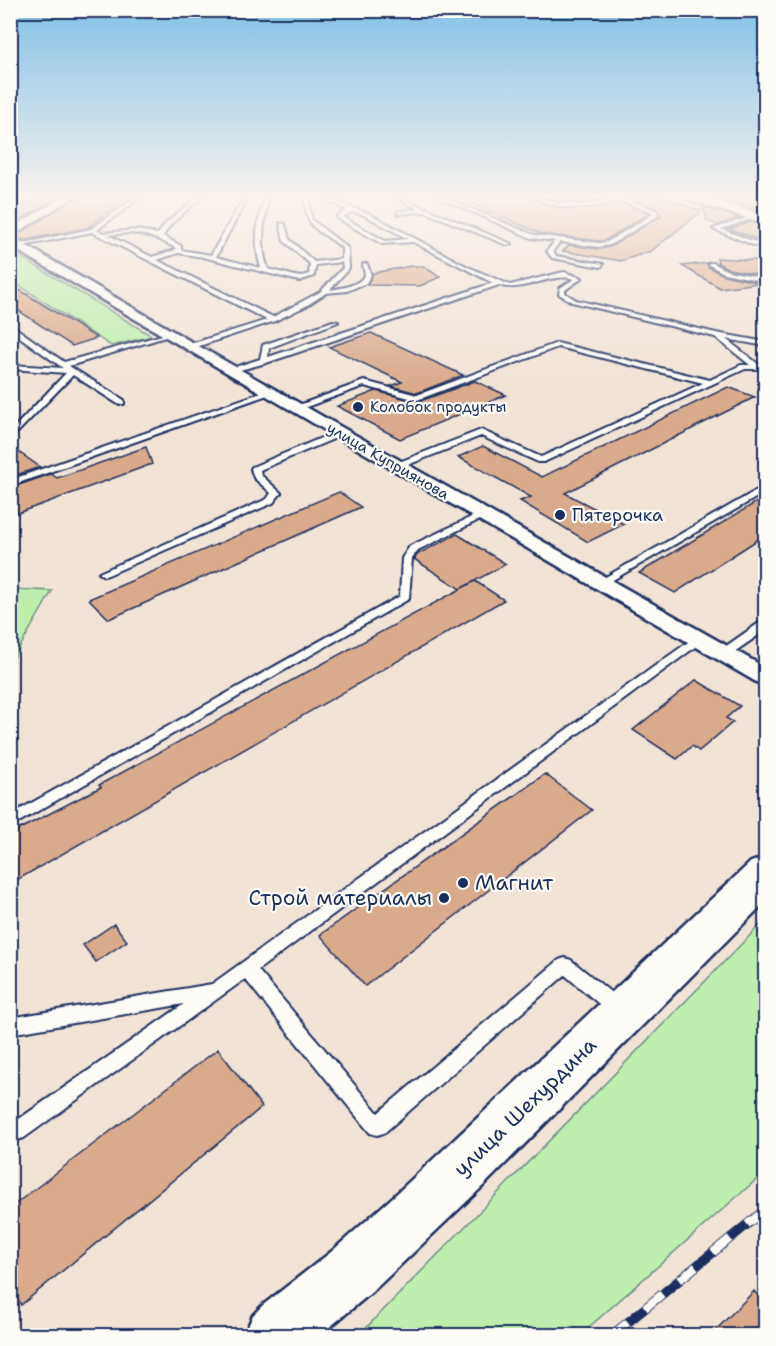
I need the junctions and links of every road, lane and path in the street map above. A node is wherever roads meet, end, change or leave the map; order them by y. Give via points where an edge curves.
1 (39, 260) edge
2 (150, 260) edge
3 (224, 260) edge
4 (260, 260) edge
5 (308, 260) edge
6 (345, 260) joint
7 (450, 260) edge
8 (571, 260) edge
9 (313, 264) junction
10 (365, 264) dead end
11 (711, 264) dead end
12 (601, 265) dead end
13 (265, 270) junction
14 (765, 280) edge
15 (499, 283) junction
16 (327, 292) junction
17 (273, 320) junction
18 (335, 322) dead end
19 (10, 326) edge
20 (168, 334) junction
21 (716, 335) junction
22 (765, 344) edge
23 (190, 347) junction
24 (263, 361) junction
25 (63, 365) junction
26 (763, 366) edge
27 (10, 367) edge
28 (72, 371) junction
29 (232, 371) junction
30 (709, 382) junction
31 (269, 393) junction
32 (121, 402) dead end
33 (295, 408) junction
34 (340, 433) junction
35 (10, 438) edge
36 (398, 466) junction
37 (10, 483) edge
38 (765, 488) edge
39 (482, 515) junction
40 (104, 573) dead end
41 (600, 583) junction
42 (765, 624) edge
43 (698, 639) junction
44 (723, 654) junction
45 (765, 678) edge
46 (10, 822) edge
47 (765, 874) edge
48 (247, 969) junction
49 (215, 991) junction
50 (623, 1013) junction
51 (10, 1026) edge
52 (10, 1123) edge
53 (273, 1335) edge

1 - 20 street, улица Куприянова
2 - 17 lane
3 - 13 lane
4 - 13 lane
5 - 9 lane
6 - 9 lane
6 - 16 lane via 346,268
7 - 15 lane
8 - 12 lane
9 - 13 lane via 312,276 299,279
10 - 16 lane via 368,274 364,282
11 - 14 lane via 726,272
15 - 21 lane via 510,287 564,274 579,278 562,289 562,294 574,301
15 - 24 lane
16 - 17 lane
17 - 23 lane
18 - 24 lane via 266,347
19 - 25 lane
20 - 23 street, улица Куприянова
20 - 25 lane
21 - 22 lane
21 - 26 lane
23 - 29 street, улица Куприянова
24 - 29 lane
25 - 28 lane
26 - 30 lane via 744,367
27 - 28 lane
28 - 32 lane
28 - 35 lane
29 - 31 street, улица Куприянова
30 - 33 lane via 557,345 417,398 364,383
30 - 36 lane via 541,460 481,434
31 - 33 street, улица Куприянова
31 - 37 lane
33 - 34 street, улица Куприянова
34 - 36 street, улица Куприянова
34 - 40 lane via 255,468 257,476 276,493 270,501
36 - 39 street, улица Куприянова
38 - 41 lane
39 - 41 street, улица Куприянова
39 - 46 lane via 414,548 407,558 405,597
41 - 43 street, улица Куприянова
42 - 44 lane
43 - 44 street, улица Куприянова
43 - 48 lane
44 - 45 street, улица Куприянова
47 - 50 main road, улица Шехурдина
48 - 49 lane
48 - 50 lane via 377,1126 565,965
49 - 51 lane
49 - 52 lane via 17,1131
50 - 53 main road, улица Шехурдина via 360,1264

